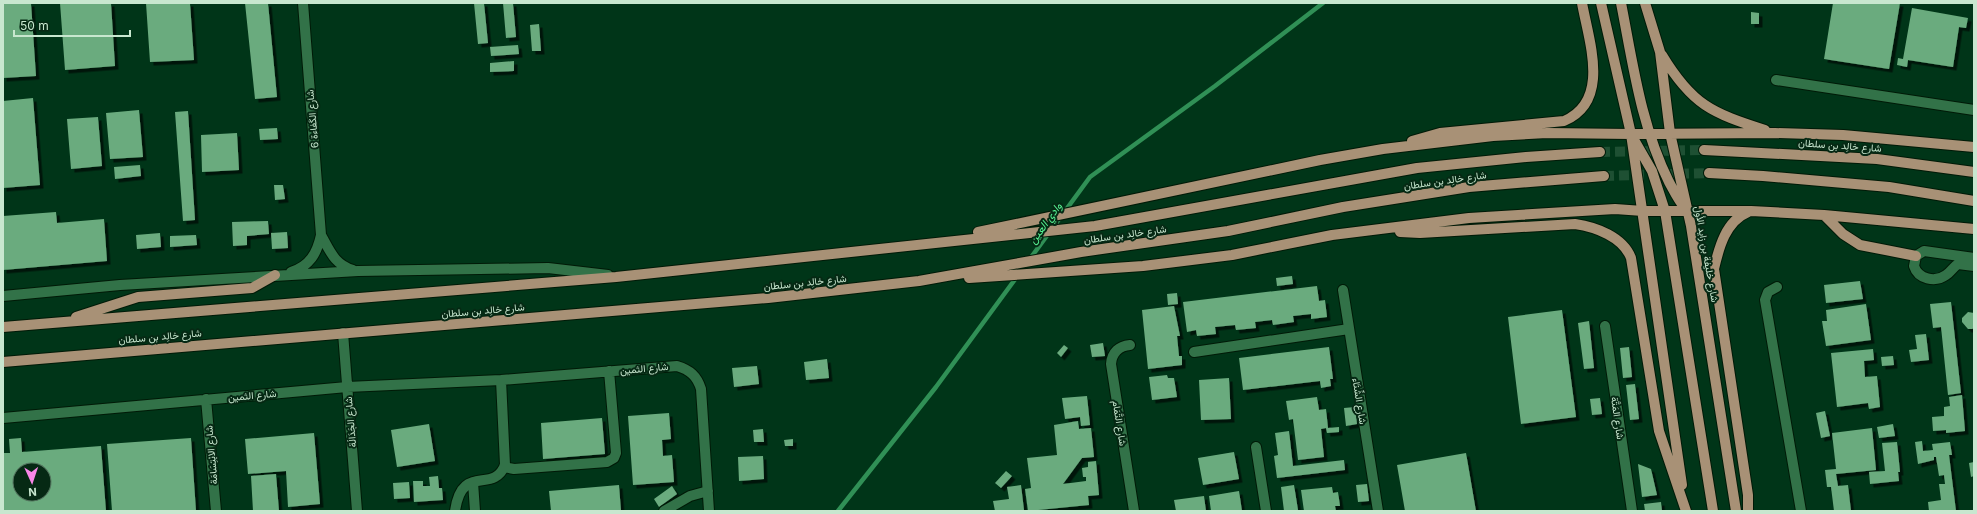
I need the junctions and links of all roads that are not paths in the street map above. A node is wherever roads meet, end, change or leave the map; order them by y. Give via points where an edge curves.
1 (303, 3) edge
2 (1582, 3) edge
3 (1601, 3) edge
4 (1621, 3) edge
5 (1645, 3) edge
6 (1660, 52) junction
7 (1776, 80) dead end
8 (1974, 110) edge
9 (1670, 133) junction
10 (1775, 133) junction
11 (1631, 134) junction
12 (1650, 134) junction
13 (1974, 147) edge
14 (1383, 149) junction
15 (1704, 150) tunnel mouth
16 (1600, 152) tunnel mouth
17 (1974, 172) edge
18 (1709, 173) tunnel mouth
19 (1604, 176) tunnel mouth
20 (1974, 202) edge
21 (1643, 211) junction
22 (1665, 211) junction
23 (1688, 211) junction
24 (1751, 211) junction
25 (1824, 215) junction
26 (1974, 229) edge
27 (1370, 231) junction
28 (321, 235) junction
29 (917, 245) junction
30 (1916, 256) junction
31 (1974, 258) edge
32 (1974, 266) edge
33 (358, 271) junction
34 (280, 275) junction
35 (616, 276) junction
36 (920, 281) junction
37 (1777, 287) dead end
38 (1343, 290) dead end
39 (3, 296) edge
40 (60, 323) junction
41 (1605, 326) dead end
42 (3, 327) edge
43 (1349, 329) junction
44 (343, 334) junction
45 (1130, 345) dead end
46 (1194, 352) dead end
47 (3, 362) edge
48 (609, 371) junction
49 (501, 380) junction
50 (347, 387) junction
51 (206, 399) junction
52 (3, 418) edge
53 (1256, 447) dead end
54 (504, 467) junction
55 (473, 482) junction
56 (708, 491) junction
57 (216, 511) edge
58 (358, 511) edge
59 (455, 511) edge
60 (475, 511) edge
61 (664, 511) edge
62 (710, 511) edge
63 (1134, 511) edge
64 (1266, 511) edge
65 (1378, 511) edge
66 (1632, 511) edge
67 (1686, 511) edge
68 (1712, 511) edge
69 (1736, 511) edge
70 (1748, 511) edge
71 (1801, 511) edge

1 - 28 street, شارع الكَفاءة 6
2 - 14 main road via 1595,71 1590,96 1579,113 1564,121 1440,133
3 - 11 main road
4 - 12 main road via 1643,114
5 - 6 main road, شارع خليفة بن زايد الأول
6 - 9 main road, شارع خليفة بن زايد الأول
6 - 10 main road via 1682,86 1711,110 1730,119
7 - 8 street
9 - 10 main road
9 - 12 main road
9 - 23 main road, شارع خليفة بن زايد الأول
10 - 13 main road via 1843,135
11 - 12 main road
11 - 14 main road via 1547,133
11 - 21 main road
11 - 22 main road via 1652,171
12 - 23 main road via 1664,173 1681,204
14 - 29 main road
15 - 17 main road, شارع خالِد بن سلطان via 1877,159
16 - 29 main road, شارع خالِد بن سلطان via 1417,168 1096,226
18 - 20 main road via 1889,188
19 - 36 main road, شارع خالِد بن سلطان via 1470,187 1344,207 1228,231 1081,252
21 - 22 main road
21 - 27 main road via 1615,208 1535,213 1469,218
21 - 67 main road
22 - 23 main road
22 - 68 main road
23 - 24 main road
23 - 69 main road, شارع خليفة بن زايد الأول
24 - 25 main road
24 - 70 main road via 1740,216 1722,240 1714,269 1748,495
25 - 26 main road
25 - 30 main road via 1843,234 1860,245
27 - 36 main road via 1332,235 1232,255 1143,266
27 - 67 main road via 1420,233 1575,224 1592,228 1623,243 1628,250 1632,266 1659,431
28 - 33 street, شارع الكَفاءة 6 via 335,260 346,268
28 - 34 street, شارع الكَفاءة 6 via 313,258 299,270
29 - 35 main road, شارع خالِد بن سلطان
30 - 31 street via 1928,250
30 - 32 street via 1915,271 1930,279 1946,275 1958,264
33 - 34 street
33 - 35 street via 548,268
34 - 39 street via 120,285
34 - 40 main road via 252,288 138,297
35 - 40 main road, شارع خالِد بن سلطان
36 - 44 main road, شارع خالِد بن سلطان via 761,299
37 - 71 street via 1768,292 1765,300
38 - 43 street, شارع الشِّتَاء
40 - 42 main road, شارع خالِد بن سلطان
41 - 66 street, شارع المَتَّة
43 - 46 street
43 - 65 street, شارع الشِّتَاء
44 - 47 main road, شارع خالِد بن سلطان
44 - 50 street, شارع الجَدَالَة
45 - 63 street, شارع التَّمَام via 1116,351 1111,364
48 - 49 street, شارع الثمين
48 - 54 street via 616,453 614,458 610,461 514,469
48 - 56 street, شارع الثمين via 677,366 693,374 701,389
49 - 50 street, شارع الثمين
49 - 54 street via 506,461
50 - 51 street, شارع الثمين
50 - 58 street, شارع الجَدَالَة
51 - 52 street, شارع الثمين
51 - 57 street, شارع الابْتِسَامَة
53 - 64 street
54 - 55 street via 494,478
55 - 59 street via 466,485 458,494
55 - 60 street
56 - 61 street via 690,496
56 - 62 street, شارع الثمين

